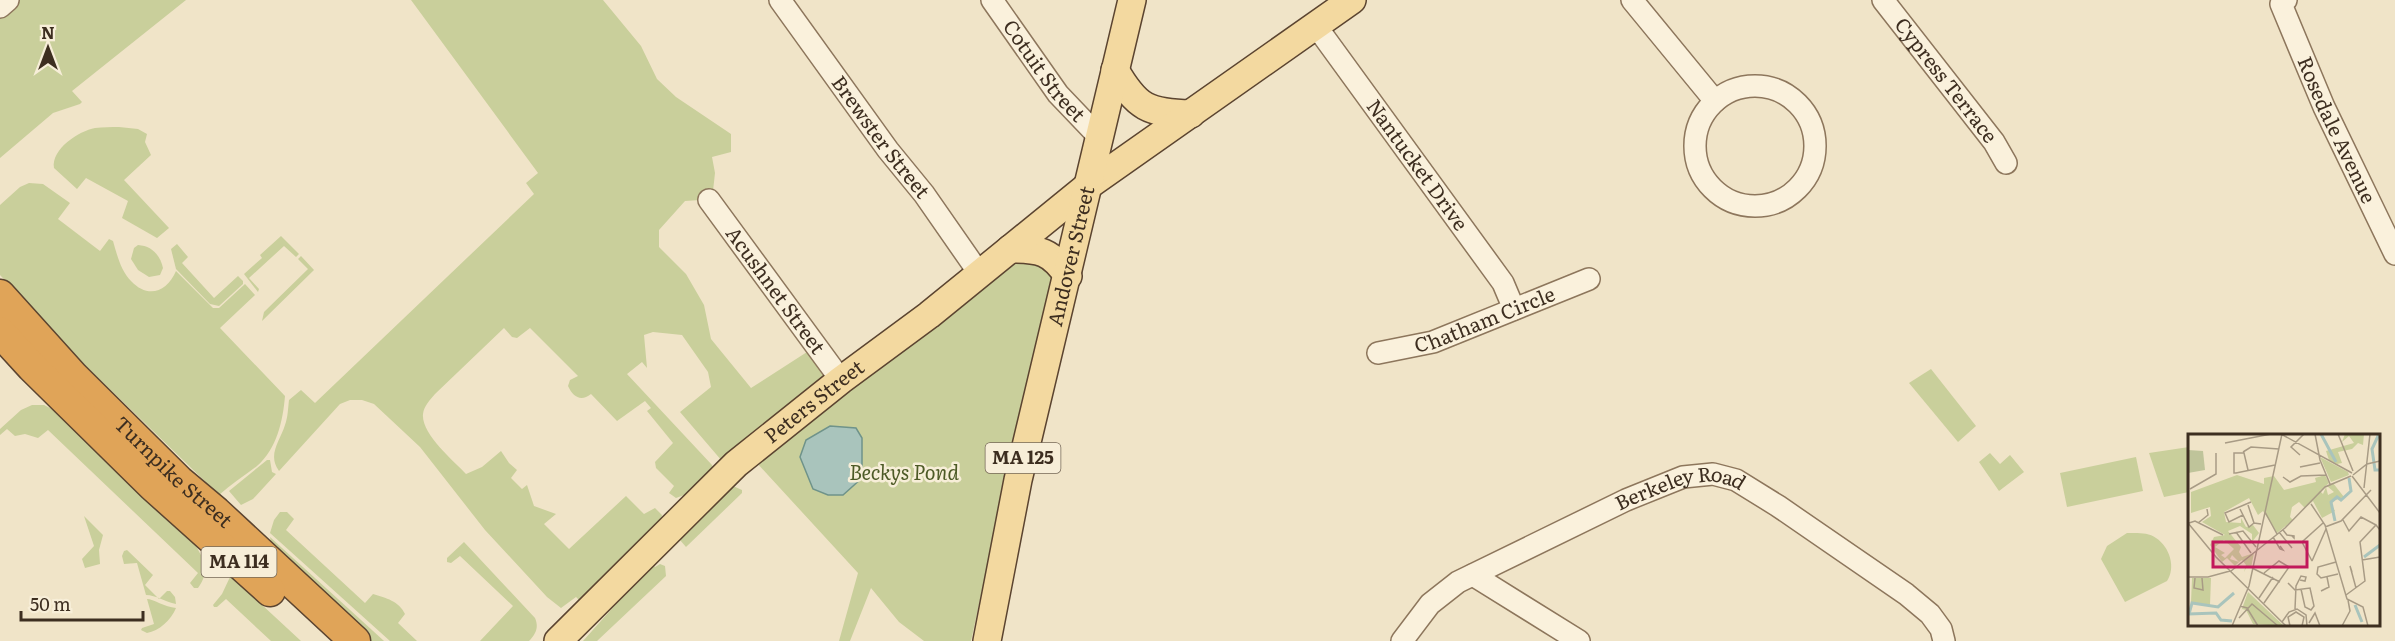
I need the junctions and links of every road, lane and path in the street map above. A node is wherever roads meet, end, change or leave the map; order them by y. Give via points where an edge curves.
1 (8, 0) edge
2 (780, 0) edge
3 (992, 0) edge
4 (1132, 0) edge
5 (1352, 0) edge
6 (1632, 0) edge
7 (1883, 0) edge
8 (2284, 2) edge
9 (0, 7) edge
10 (1316, 26) junction
11 (1115, 70) junction
12 (1715, 101) junction
13 (1191, 114) junction
14 (1100, 138) junction
15 (2006, 163) dead end
16 (1089, 185) junction
17 (709, 200) dead end
18 (1010, 249) junction
19 (2395, 254) edge
20 (979, 273) junction
21 (1068, 276) junction
22 (1589, 279) dead end
23 (0, 295) edge
24 (1514, 309) junction
25 (0, 332) edge
26 (1378, 353) dead end
27 (841, 380) junction
28 (1473, 575) junction
29 (324, 641) edge
30 (355, 641) edge
31 (558, 641) edge
32 (987, 641) edge
33 (1402, 641) edge
34 (1579, 641) edge
35 (1944, 641) edge

1 - 9 street
2 - 20 street, Brewster Street
3 - 14 street, Cotuit Street via 1058,94
4 - 11 main road, MA 125
5 - 10 main road, Andover Street
6 - 12 street
7 - 15 street, Cypress Terrace via 1994,142
8 - 19 street, Rosedale Avenue via 2324,107
10 - 13 main road, Andover Street
10 - 24 street, Nantucket Drive via 1503,283
11 - 13 main road via 1129,94 1148,108 1162,113
11 - 14 main road, MA 125
12 - 12 street via 1731,91 1759,86 1787,94 1801,107 1812,123 1816,141 1811,169 1794,192 1776,203 1756,207 1735,203 1717,193 1703,177 1696,158 1695,137 1702,117
13 - 16 main road, Andover Street
14 - 16 main road, MA 125
16 - 18 main road, Peters Street
16 - 21 main road, Andover Street / MA 125
17 - 27 street, Acushnet Street
18 - 20 main road, Peters Street
18 - 21 main road via 1044,252
20 - 27 main road, Peters Street
21 - 32 main road, Andover Street / MA 125 via 1018,480
22 - 24 street, Chatham Circle
23 - 30 highway, Turnpike Street / MA 114 via 179,481
24 - 26 street, Chatham Circle via 1433,342
25 - 29 highway, Turnpike Street / MA 114 via 153,486
27 - 31 main road, Peters Street via 736,464
28 - 33 street, Berkeley Road via 1430,604
28 - 34 street
28 - 35 street, Berkeley Road via 1626,500 1683,477 1723,475 1778,506 1906,594 1930,614

